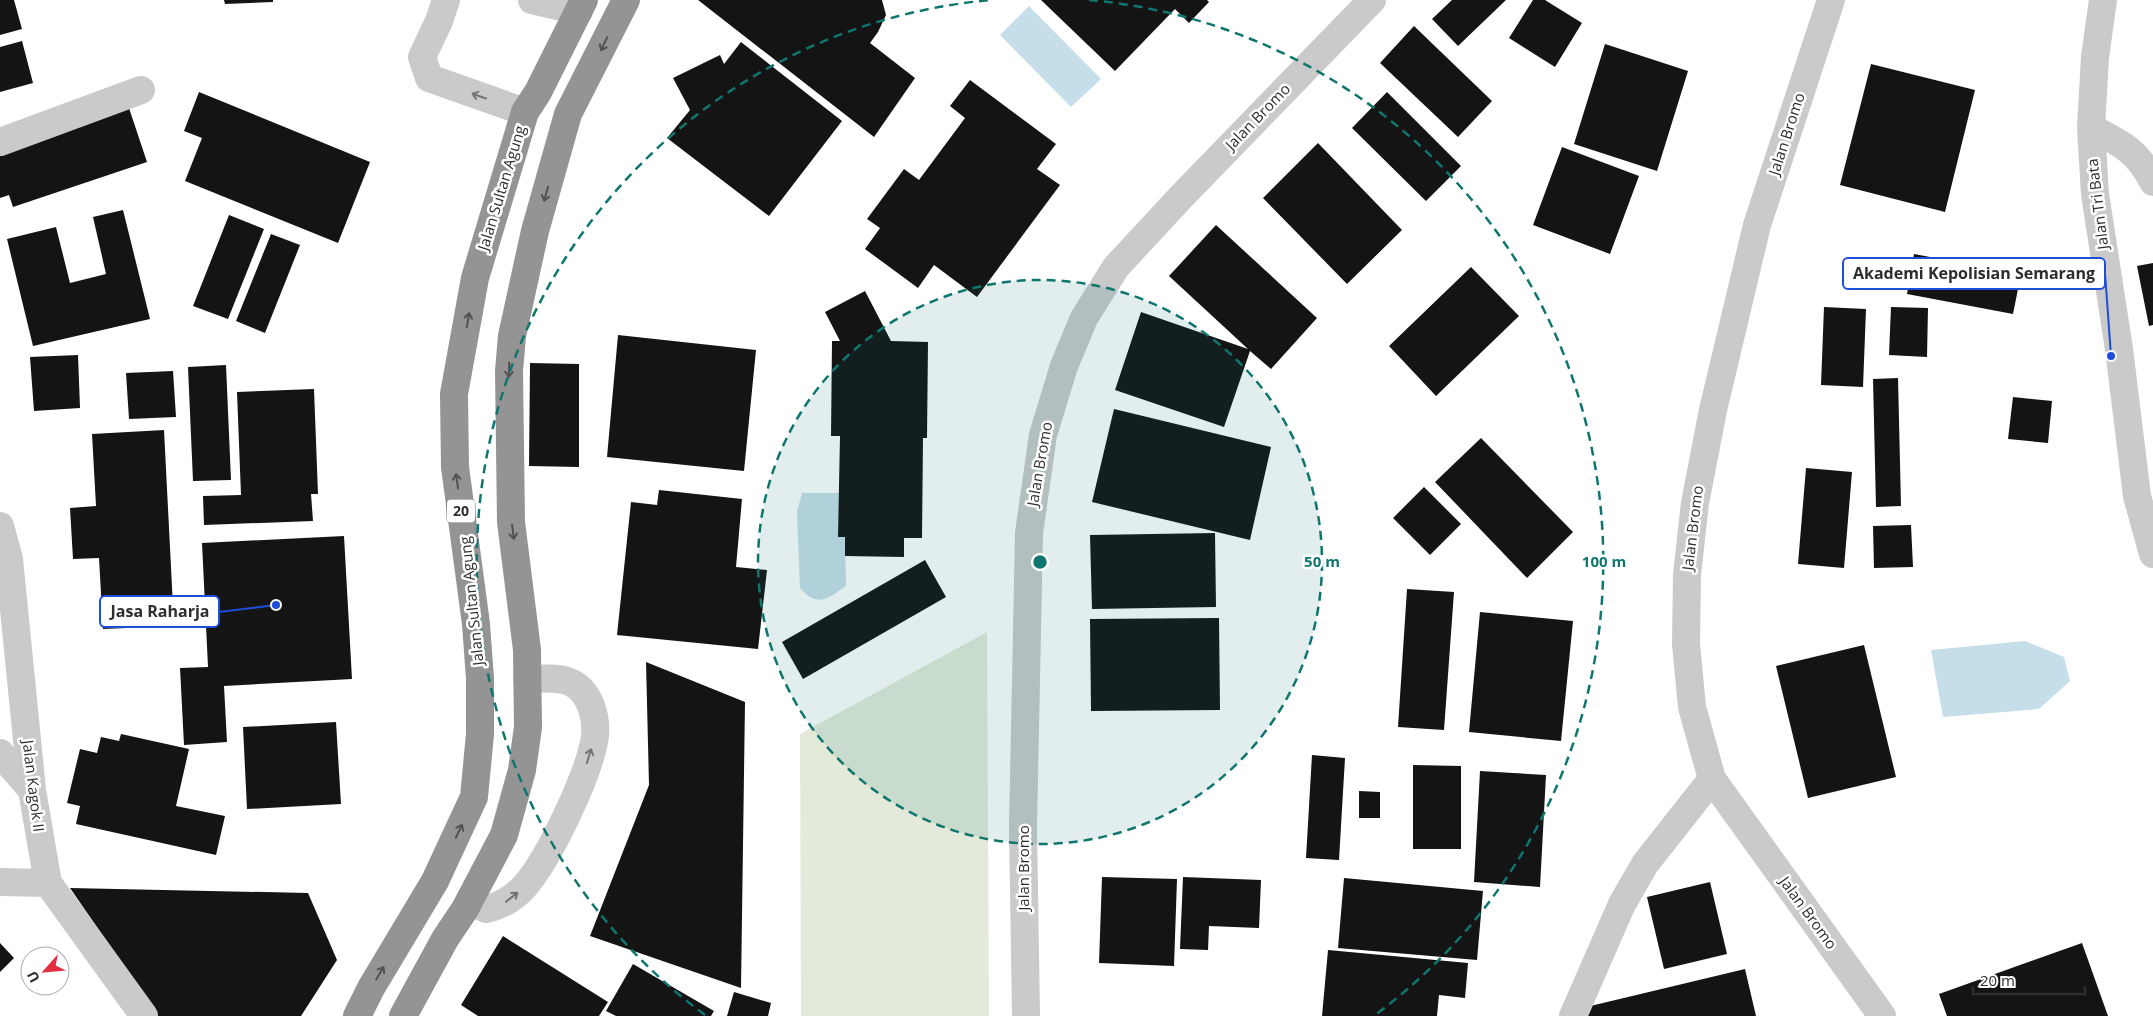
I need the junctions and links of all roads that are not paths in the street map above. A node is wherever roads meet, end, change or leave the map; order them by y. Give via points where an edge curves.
1 (446, 0) edge
2 (532, 0) edge
3 (626, 0) edge
4 (1372, 0) edge
5 (1831, 0) edge
6 (2103, 0) edge
7 (581, 5) edge
8 (141, 90) dead end
9 (525, 112) junction
10 (2091, 128) junction
11 (0, 142) edge
12 (2153, 182) edge
13 (2145, 495) edge
14 (0, 526) edge
15 (2153, 554) edge
16 (527, 679) junction
17 (0, 754) edge
18 (1712, 779) junction
19 (32, 790) junction
20 (0, 882) edge
21 (48, 883) junction
22 (470, 900) junction
23 (144, 1016) edge
24 (357, 1016) edge
25 (403, 1016) edge
26 (1026, 1016) edge
27 (1573, 1016) edge
28 (1882, 1016) edge

9 -> 1 street via 429,78 422,57
2 - 7 street
3 -> 16 highway via 568,114 535,231 512,336 509,371 511,522 527,650
4 - 26 street, Jalan Bromo via 1116,267 1084,318 1064,366 1043,435 1028,533 1023,827
5 - 18 street, Jalan Bromo via 1757,225 1713,410 1695,503 1687,575 1686,644 1692,707
6 - 10 street, Jalan Tri Bata via 2095,57
7 - 9 highway, Jalan Sultan Agung / 20
8 - 11 street
24 -> 9 highway, Jalan Sultan Agung / 20 via 435,881 474,797 480,734 480,679 475,614 455,467 454,394 475,278
10 - 12 street via 2124,144 2147,169
10 - 13 street, Jalan Tri Bata via 2095,194
13 - 15 street, Jalan Tri Bata
14 - 19 street, Jalan Kagok II via 9,559
16 - 22 highway via 528,727 513,810 504,835
22 -> 16 street via 486,909 499,906 525,886 551,847 580,782 595,735 590,701 582,691 560,679
17 - 19 street
18 - 27 street via 1645,864 1622,904
18 - 28 street, Jalan Bromo
19 - 21 street, Jalan Kagok II
20 - 21 street
21 - 23 street, Jalan Kagok II
22 - 25 highway

